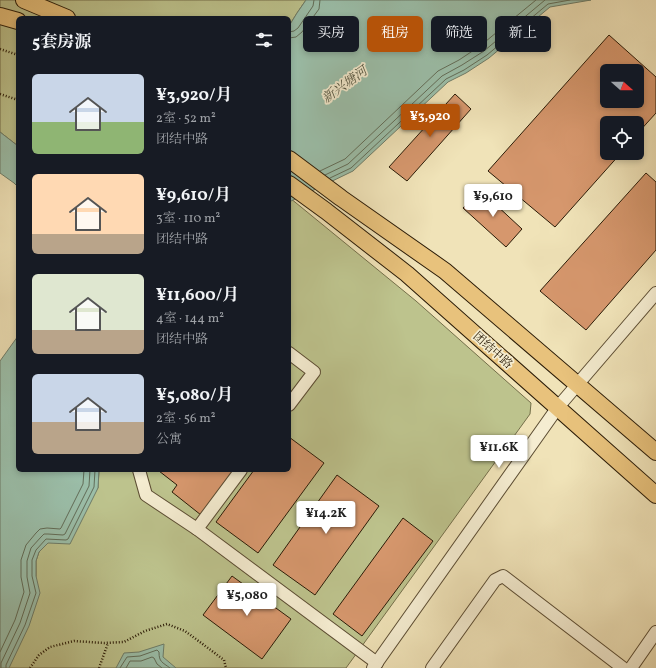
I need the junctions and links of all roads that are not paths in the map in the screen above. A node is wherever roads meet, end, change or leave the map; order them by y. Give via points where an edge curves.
1 (24, 0) edge
2 (0, 16) edge
3 (62, 16) edge
4 (16, 20) edge
5 (291, 160) edge
6 (291, 185) edge
7 (656, 293) edge
8 (291, 355) edge
9 (577, 385) junction
10 (291, 402) edge
11 (558, 407) junction
12 (656, 452) edge
13 (140, 472) edge
14 (240, 472) edge
15 (656, 494) edge
16 (197, 529) junction
17 (656, 632) edge
18 (375, 666) edge
19 (432, 668) edge
20 (623, 668) edge
21 (630, 668) edge

1 - 3 main road
2 - 4 main road
5 - 9 main road via 445,271
6 - 11 main road, 团结中路 via 407,274
7 - 9 street
8 - 10 street via 314,372
9 - 11 street
9 - 12 main road
11 - 15 main road, 团结中路
11 - 18 street
13 - 16 street via 146,495
14 - 16 street
16 - 18 street
17 - 21 street
19 - 20 street via 495,580 503,576

